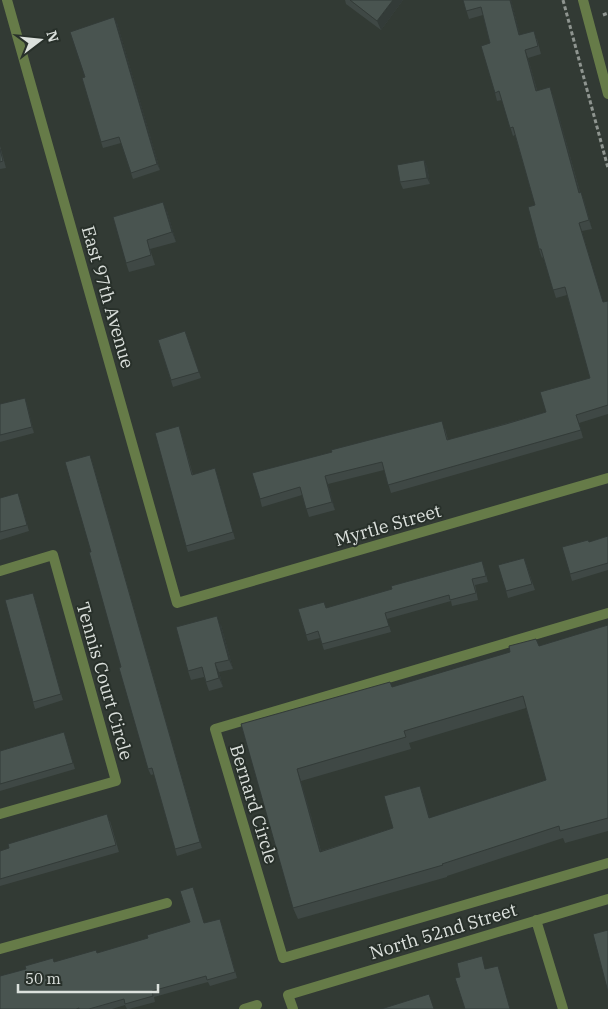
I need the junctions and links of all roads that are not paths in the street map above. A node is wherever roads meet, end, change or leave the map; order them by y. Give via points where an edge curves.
1 (7, 0) edge
2 (583, 0) edge
3 (608, 94) edge
4 (608, 478) edge
5 (0, 571) edge
6 (177, 603) joint
7 (608, 613) edge
8 (0, 814) edge
9 (608, 863) edge
10 (608, 899) edge
11 (167, 903) dead end
12 (536, 920) junction
13 (0, 949) edge
14 (257, 1005) dead end
15 (244, 1009) edge
16 (292, 1009) edge
17 (563, 1009) edge

1 - 6 street, East 97th Avenue
2 - 3 street
4 - 6 street, Myrtle Street
5 - 8 street, Tennis Court Circle via 53,555 116,781
7 - 9 street, Bernard Circle via 214,729 283,958
10 - 12 street, North 52nd Street
11 - 13 street
12 - 16 street, North 52nd Street via 288,995
12 - 17 street
14 - 15 street

